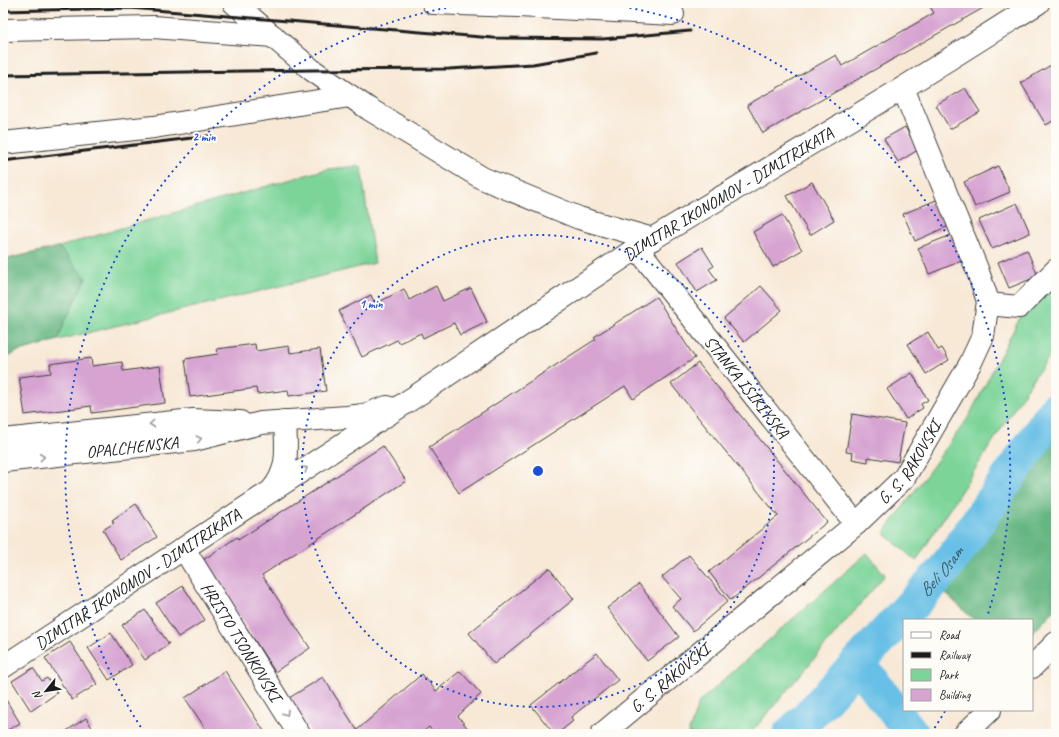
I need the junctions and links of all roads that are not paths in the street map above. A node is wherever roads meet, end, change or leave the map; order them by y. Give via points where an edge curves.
1 (234, 3) edge
2 (433, 3) edge
3 (1038, 3) edge
4 (673, 14) dead end
5 (3, 30) edge
6 (273, 36) junction
7 (903, 88) junction
8 (350, 96) junction
9 (3, 143) edge
10 (645, 243) junction
11 (1056, 270) edge
12 (988, 304) junction
13 (422, 392) junction
14 (285, 421) junction
15 (261, 424) junction
16 (3, 440) edge
17 (3, 461) edge
18 (272, 490) junction
19 (856, 524) junction
20 (184, 549) junction
21 (1055, 645) edge
22 (1033, 666) edge
23 (3, 667) edge
24 (989, 711) edge
25 (299, 734) edge
26 (602, 734) edge
27 (965, 734) edge

1 - 6 street
2 - 4 street
3 - 7 street, DIMITAR IKONOMOV - DIMITRIKATA
5 - 6 street via 153,27
6 - 8 street via 312,70
7 - 10 street, DIMITAR IKONOMOV - DIMITRIKATA
7 - 12 street, G. S. RAKOVSKI via 978,269
8 - 9 street via 154,126
8 - 10 street via 482,178
10 - 13 street, DIMITAR IKONOMOV - DIMITRIKATA
10 - 19 street, STANKA ISIKIYSKA
11 - 12 street via 1019,307
12 - 19 street, G. S. RAKOVSKI via 983,336 970,364 904,478
13 - 14 street, DIMITAR IKONOMOV - DIMITRIKATA via 364,415
18 -> 13 street, DIMITAR IKONOMOV - DIMITRIKATA
14 - 15 street, OPALCHENSKA
14 - 18 street, DIMITAR IKONOMOV - DIMITRIKATA via 286,462 282,475
15 -> 16 street, OPALCHENSKA via 193,420
17 -> 15 street, OPALCHENSKA via 194,440
18 - 20 street, DIMITAR IKONOMOV - DIMITRIKATA
19 - 26 street, G. S. RAKOVSKI
20 - 23 street, DIMITAR IKONOMOV - DIMITRIKATA
20 -> 25 street, HRISTO TSONKOVSKI
21 - 22 street
24 - 27 street

